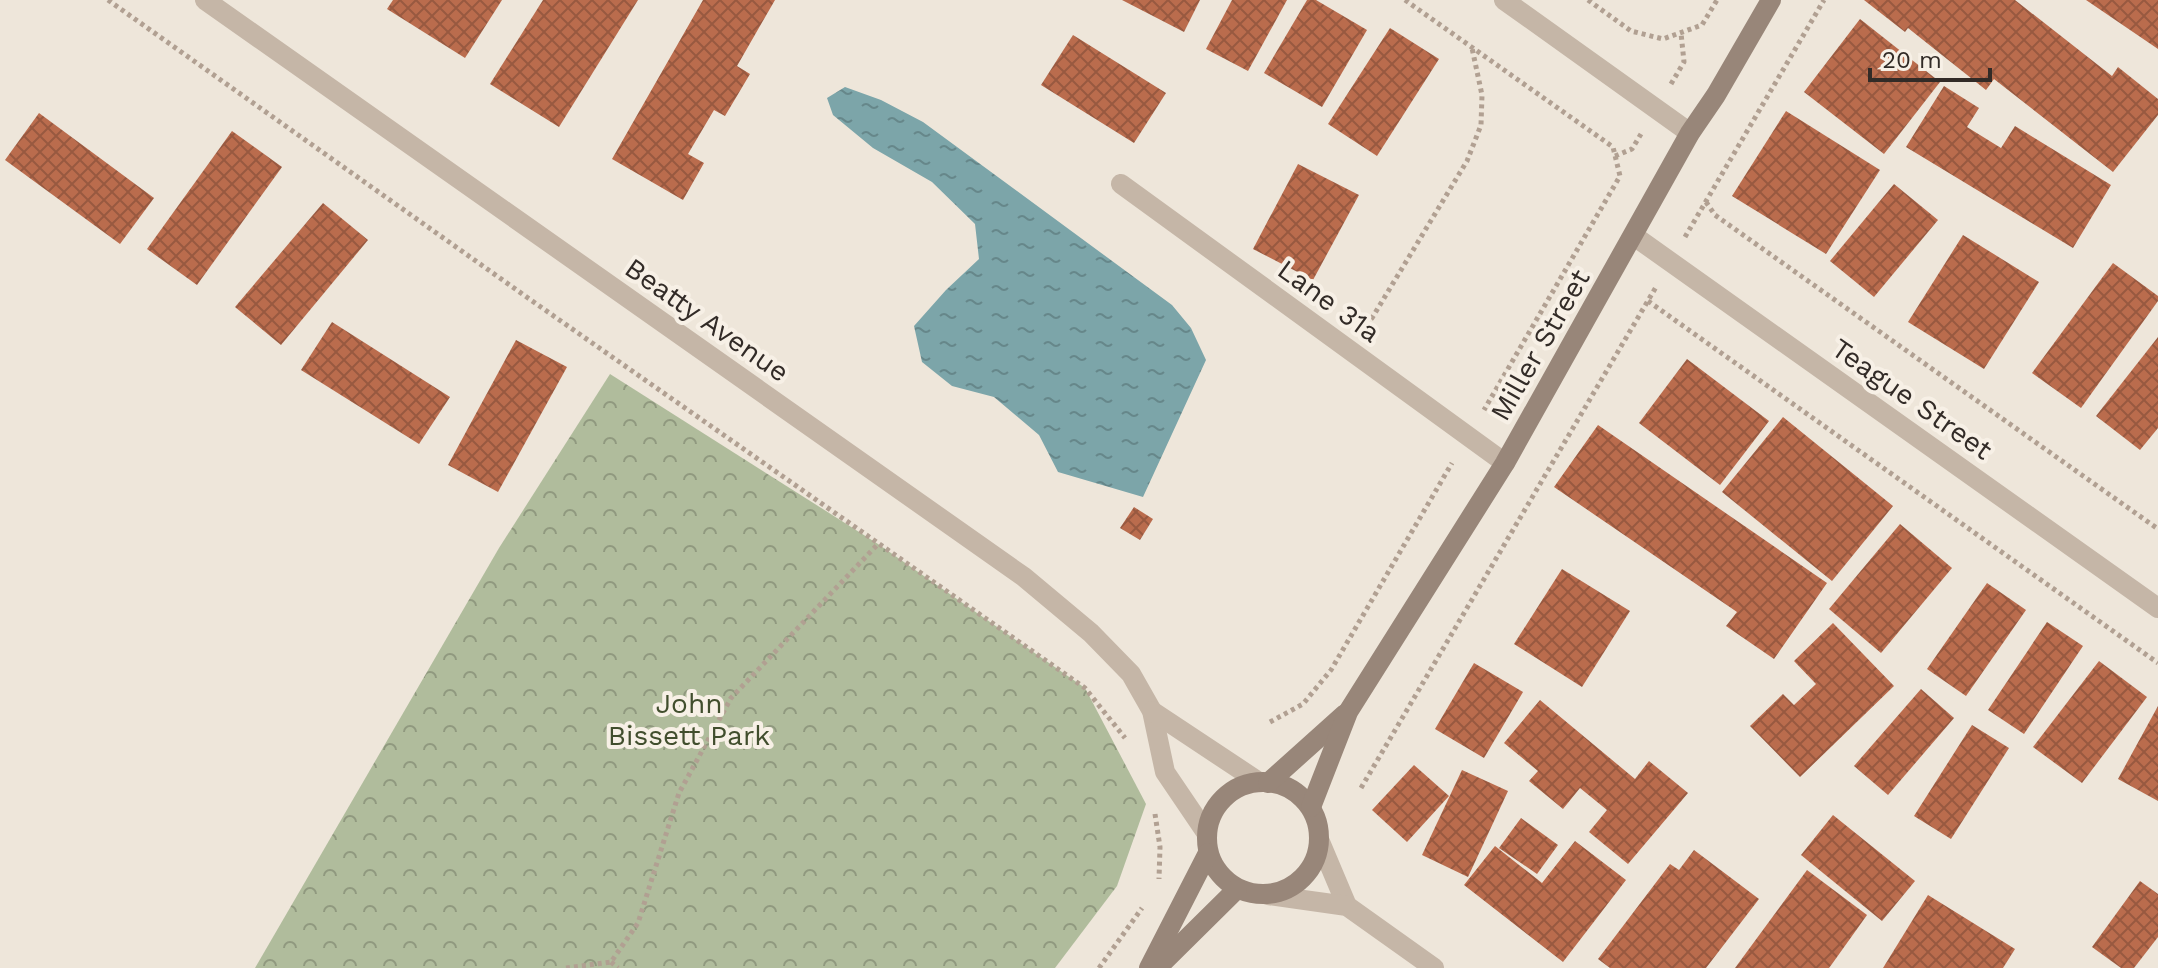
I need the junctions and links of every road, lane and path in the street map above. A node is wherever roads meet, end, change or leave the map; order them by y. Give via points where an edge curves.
1 (108, 0) edge
2 (205, 0) edge
3 (1405, 0) edge
4 (1504, 0) edge
5 (1588, 0) edge
6 (1717, 0) edge
7 (1771, 0) edge
8 (1824, 0) edge
9 (1471, 47) junction
10 (1690, 133) junction
11 (1121, 184) dead end
12 (1706, 202) junction
13 (1634, 236) junction
14 (1671, 262) junction
15 (1648, 301) junction
16 (1341, 344) junction
17 (1468, 437) junction
18 (1505, 463) junction
19 (2158, 529) edge
20 (878, 544) junction
21 (2158, 608) edge
22 (2158, 663) edge
23 (1152, 711) junction
24 (1348, 712) junction
25 (1270, 722) dead end
26 (1129, 742) dead end
27 (1263, 782) junction
28 (1361, 788) dead end
29 (1154, 806) dead end
30 (1311, 807) junction
31 (1320, 842) junction
32 (1207, 843) junction
33 (1154, 888) dead end
34 (1237, 889) junction
35 (1268, 895) junction
36 (1149, 899) dead end
37 (1347, 906) junction
38 (611, 962) junction
39 (566, 968) edge
40 (618, 968) edge
41 (1099, 968) edge
42 (1149, 968) edge
43 (1157, 968) edge
44 (1434, 968) edge

1 - 20 path
2 - 23 street, Beatty Avenue via 1024,577 1131,674
3 - 9 path
4 - 10 street
5 - 6 path via 1631,31 1663,39 1702,25
7 - 10 main road, Miller Street
8 - 12 path
9 - 16 path via 1482,95 1481,125 1467,161 1372,318
9 - 17 path via 1613,147 1620,176
10 - 13 main road, Miller Street
11 - 16 street, Lane 31a
12 - 14 path
12 - 19 path via 1715,215
13 - 14 street, Teague Street
13 - 18 main road, Miller Street
14 - 15 path
14 - 21 street, Teague Street
15 - 22 path
15 - 28 path
16 - 17 street, Lane 31a
17 - 18 street, Lane 31a
17 - 25 path via 1331,670 1303,704
18 - 24 main road, Miller Street
20 - 26 path via 1085,688
20 - 38 path via 731,698 679,793 638,923
23 - 27 street, Beatty Avenue
23 - 32 street, Beatty Avenue via 1165,772
24 - 27 main road, Miller Street
24 - 30 main road, Miller Street
27 - 30 main road via 1296,791
27 - 32 main road via 1238,788 1222,800 1212,816
29 - 33 path via 1160,847 1160,877
30 - 31 main road
31 - 35 main road via 1306,876 1289,889
31 - 37 street
32 - 34 main road via 1215,870
32 - 42 main road
34 - 35 main road
34 - 43 main road
35 - 37 street
36 - 41 path
37 - 44 street
38 - 39 path
38 - 40 path

